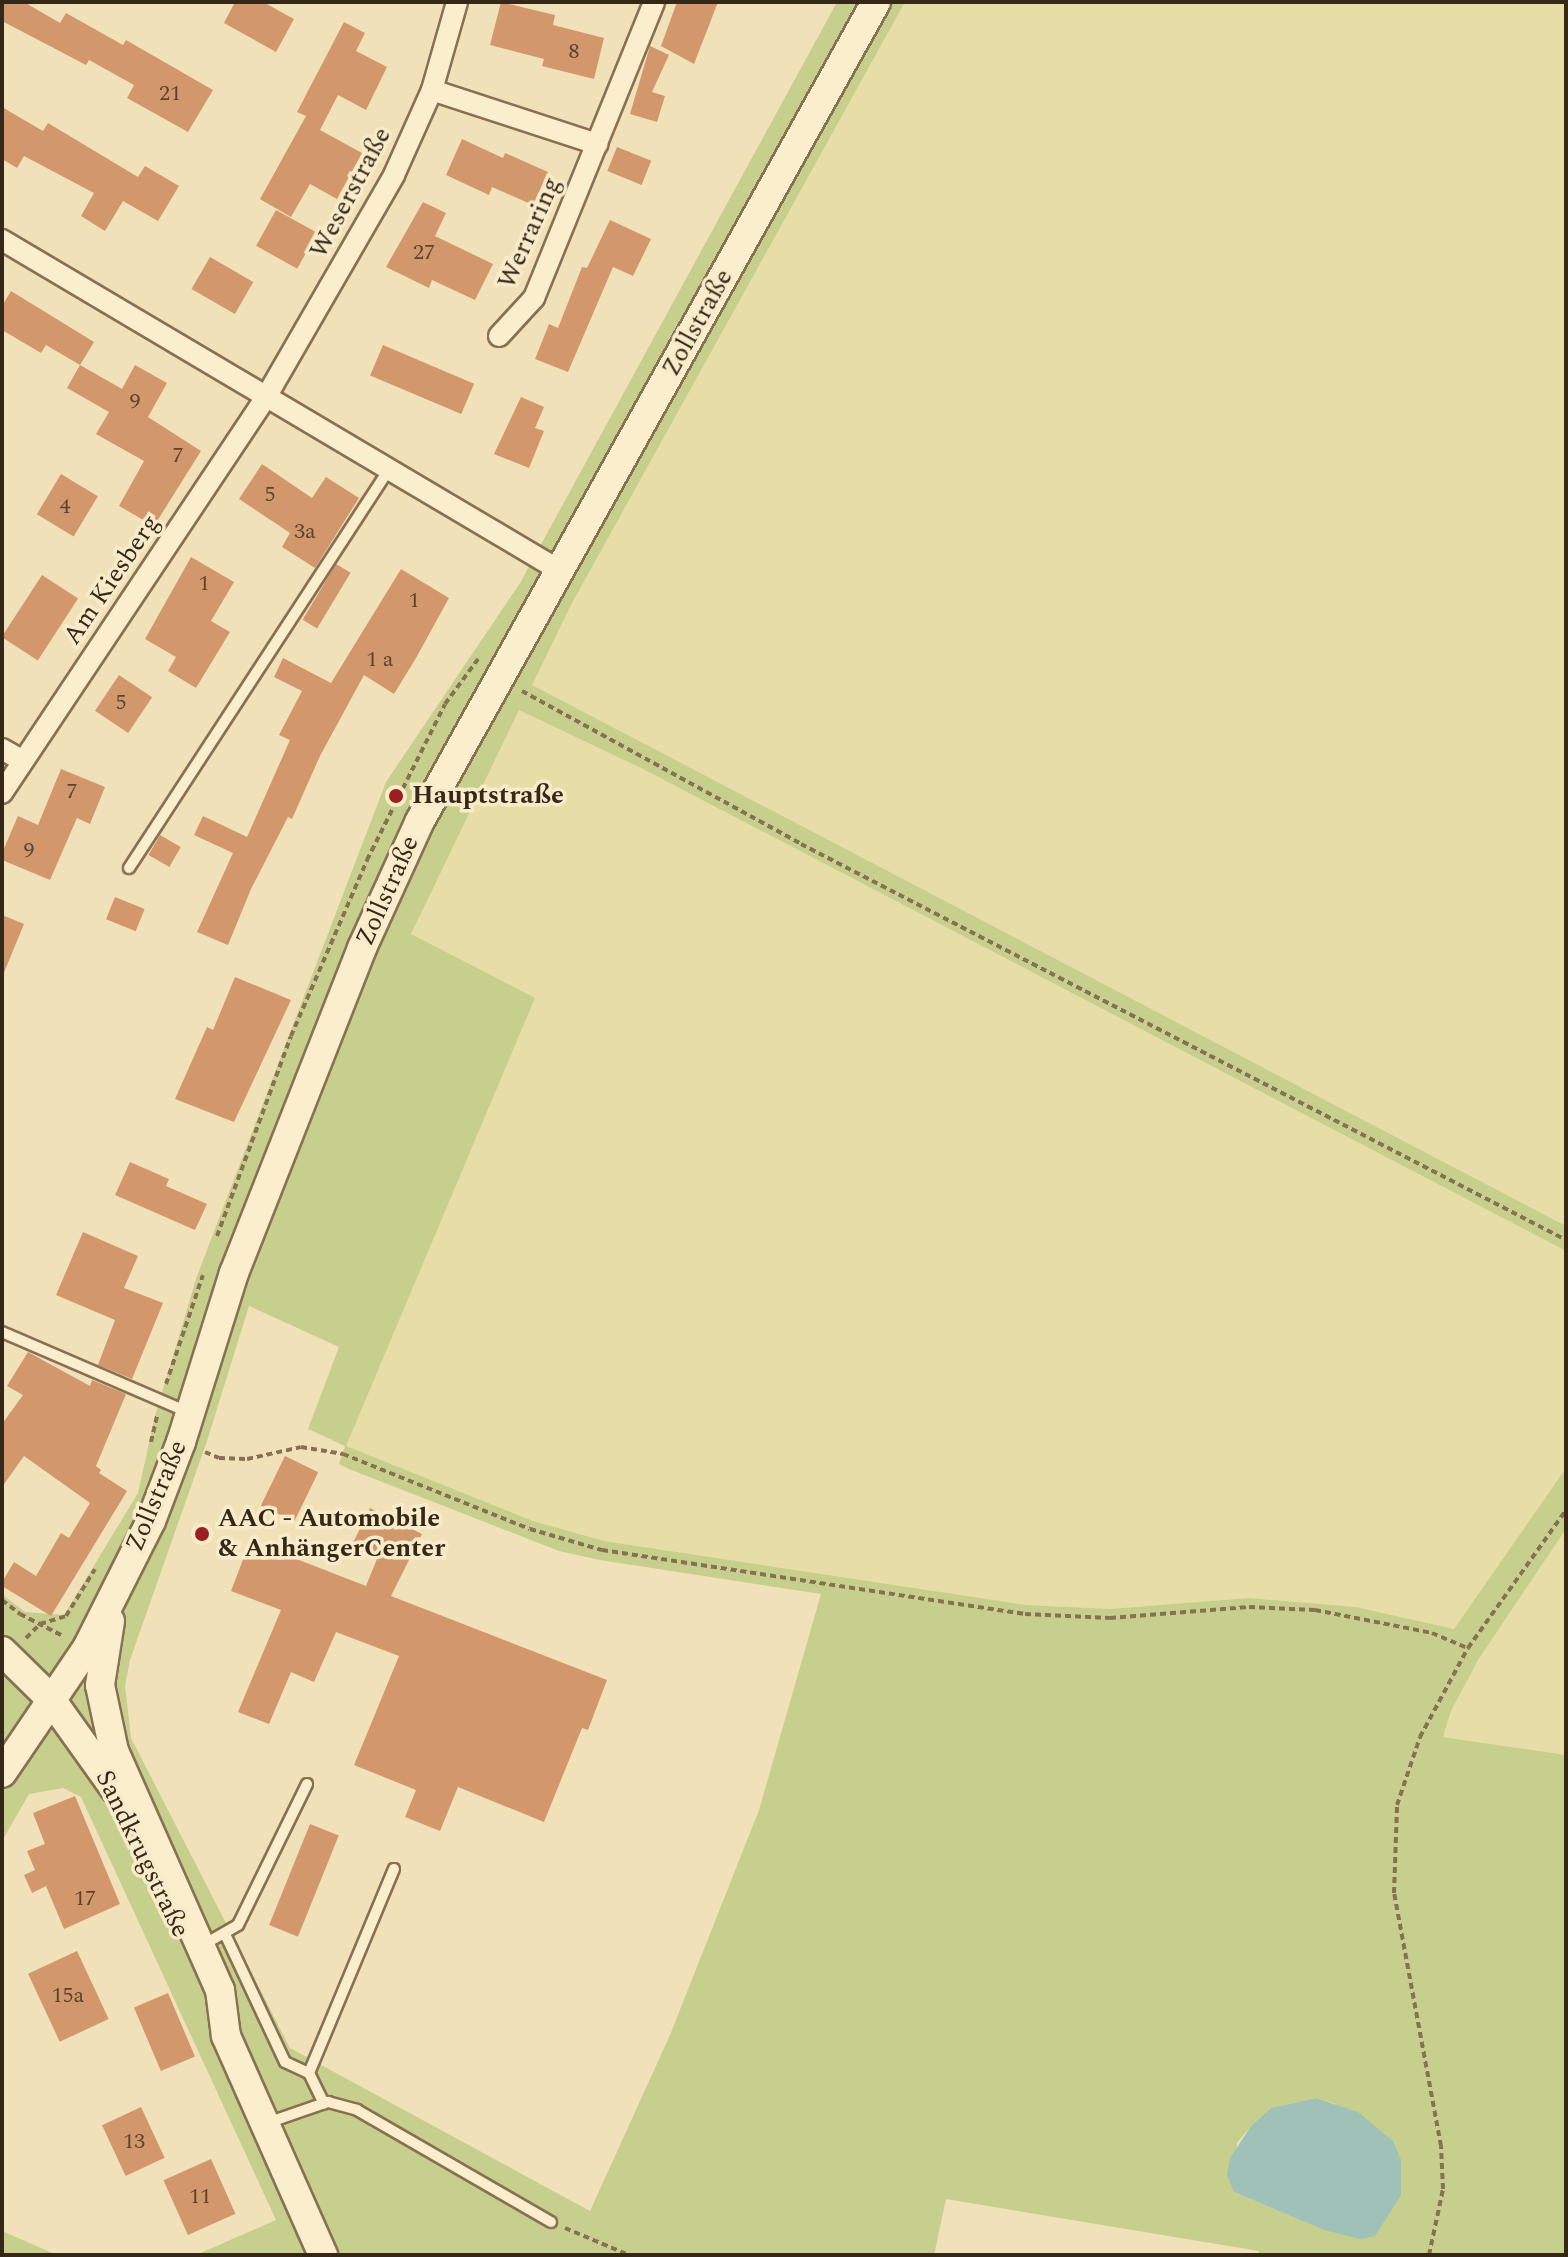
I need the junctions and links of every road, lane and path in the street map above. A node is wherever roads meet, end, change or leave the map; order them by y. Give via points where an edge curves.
1 (457, 2) edge
2 (654, 2) edge
3 (876, 2) edge
4 (432, 90) junction
5 (597, 144) junction
6 (4, 245) edge
7 (499, 336) dead end
8 (266, 397) junction
9 (388, 470) junction
10 (559, 570) junction
11 (499, 679) junction
12 (2, 749) edge
13 (23, 761) junction
14 (2, 793) edge
15 (129, 868) dead end
16 (1566, 1240) edge
17 (2, 1332) edge
18 (190, 1412) junction
19 (181, 1442) junction
20 (1566, 1510) edge
21 (124, 1572) junction
22 (2, 1600) edge
23 (40, 1624) dead end
24 (1468, 1648) junction
25 (2, 1651) edge
26 (50, 1698) junction
27 (2, 1773) edge
28 (307, 1784) dead end
29 (394, 1869) dead end
30 (204, 1943) junction
31 (309, 2073) junction
32 (324, 2104) junction
33 (265, 2124) junction
34 (551, 2222) joint
35 (323, 2255) edge
36 (629, 2255) edge
37 (1429, 2255) edge

1 - 4 street, Weserstraße
2 - 5 street, Werraring
3 - 10 main road, Zollstraße
4 - 5 street
4 - 8 street, Weserstraße via 394,175
5 - 7 street, Werraring via 534,298
6 - 8 street
8 - 9 street
8 - 13 street, Am Kiesberg
9 - 10 street
9 - 15 lane
10 - 11 main road, Zollstraße
11 - 16 path via 801,844
11 - 18 main road, Zollstraße via 420,821 362,948 234,1273
12 - 13 street
13 - 14 street, Am Kiesberg
17 - 18 lane
18 - 19 main road, Zollstraße
19 - 21 main road, Zollstraße via 151,1521
19 - 24 path via 219,1458 247,1459 301,1447 343,1454 530,1529 602,1550 1025,1614 1110,1618 1249,1607 1315,1610 1432,1633
20 - 24 path
21 - 26 main road, Zollstraße via 87,1648
21 - 30 main road via 100,1685 114,1751
22 - 23 path
24 - 37 path via 1420,1737 1397,1805 1394,1893 1441,2146 1443,2189
25 - 26 main road, Sandkrugstraße
26 - 27 main road, Zollstraße
26 - 30 main road, Sandkrugstraße via 93,1753
28 - 30 lane via 238,1925
29 - 31 lane
30 - 31 lane via 285,2062
30 - 33 main road, Sandkrugstraße via 226,2036
31 - 32 lane
32 - 33 lane
32 - 34 lane via 357,2110
33 - 35 main road, Sandkrugstraße
34 - 36 path

